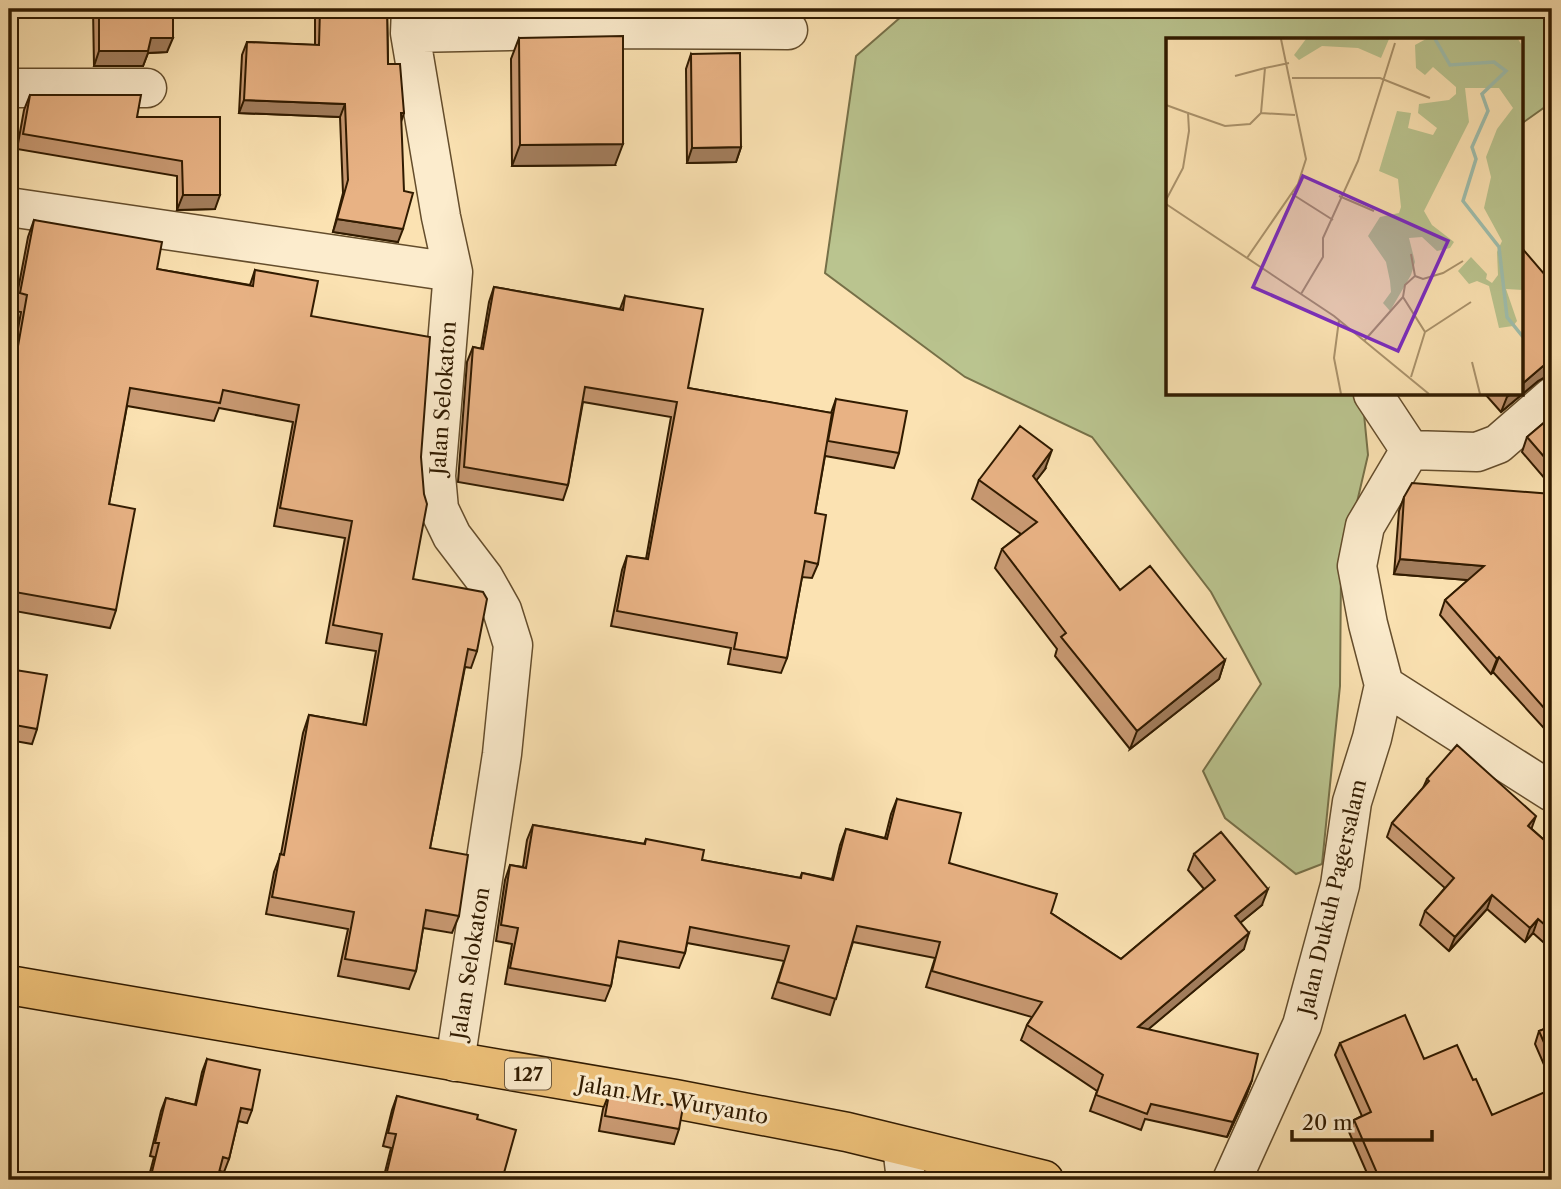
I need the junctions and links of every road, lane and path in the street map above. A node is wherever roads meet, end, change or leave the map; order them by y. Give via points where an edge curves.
1 (410, 21) edge
2 (788, 30) dead end
3 (9, 88) edge
4 (147, 88) dead end
5 (9, 207) edge
6 (453, 272) junction
7 (1374, 396) edge
8 (1552, 397) edge
9 (1410, 450) junction
10 (1384, 685) junction
11 (1552, 792) edge
12 (9, 985) edge
13 (455, 1062) junction
14 (904, 1163) edge
15 (1044, 1180) edge
16 (1232, 1180) edge

1 - 2 street
1 - 6 street, Jalan Selokaton
3 - 4 street
5 - 6 street
6 - 13 street, Jalan Selokaton via 436,476 439,509 502,610 513,645 502,754
7 - 9 street
8 - 9 street via 1498,444 1476,452
9 - 10 street, Jalan Dukuh Pagersalam via 1365,526 1357,566
10 - 11 street
10 - 16 street, Jalan Dukuh Pagersalam via 1352,802 1340,885 1302,1025
12 - 13 main road, Jalan Mr. Wuryanto / 127
13 - 14 main road, Jalan Mr. Wuryanto / 127 via 847,1132
14 - 15 main road, Jalan Mr. Wuryanto / 127

